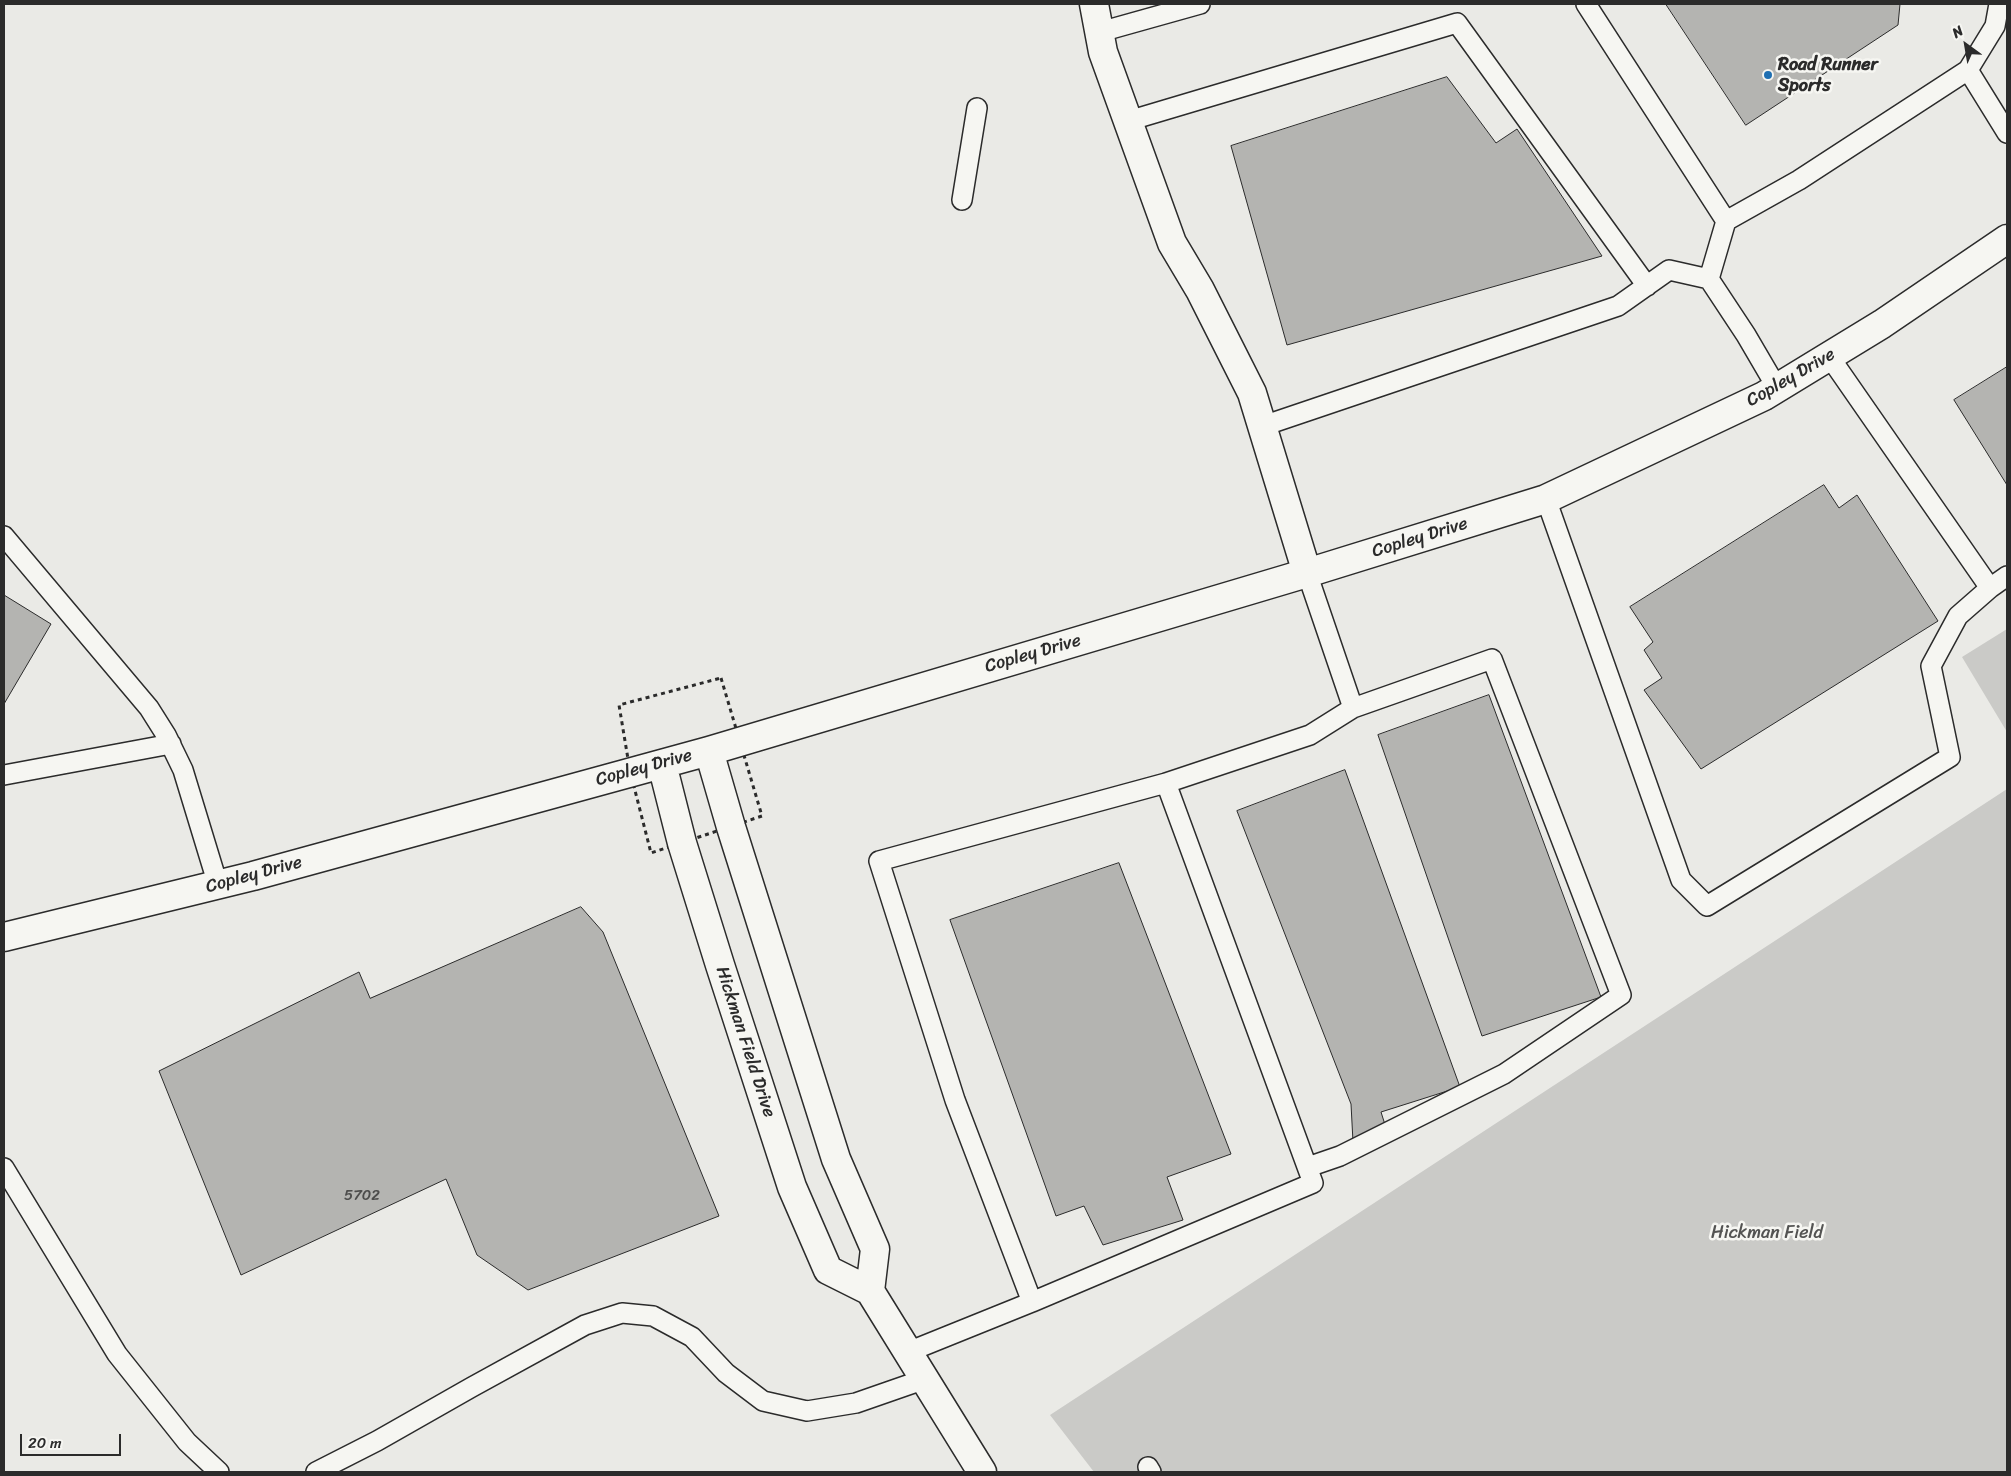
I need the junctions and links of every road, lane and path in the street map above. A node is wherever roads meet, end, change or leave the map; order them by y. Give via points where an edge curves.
1 (1094, 4) edge
2 (1200, 4) edge
3 (1586, 4) edge
4 (1999, 4) edge
5 (2001, 25) edge
6 (1100, 32) junction
7 (1968, 70) junction
8 (977, 108) dead end
9 (1128, 121) junction
10 (2007, 133) edge
11 (962, 200) dead end
12 (1726, 221) junction
13 (2007, 239) edge
14 (1709, 279) junction
15 (1647, 286) junction
16 (1829, 356) junction
17 (1777, 388) junction
18 (1263, 426) junction
19 (1546, 499) junction
20 (4, 536) edge
21 (1307, 573) junction
22 (2007, 576) edge
23 (1990, 588) junction
24 (1353, 708) junction
25 (171, 744) junction
26 (709, 751) junction
27 (662, 764) junction
28 (4, 775) edge
29 (1166, 783) junction
30 (218, 885) junction
31 (4, 937) edge
32 (4, 1168) edge
33 (1308, 1168) junction
34 (870, 1291) junction
35 (1032, 1302) junction
36 (908, 1352) junction
37 (925, 1379) junction
38 (219, 1472) edge
39 (316, 1472) edge
40 (982, 1472) edge

1 - 6 street
2 - 6 lane
3 - 12 lane
4 - 5 lane
5 - 7 lane
6 - 9 street via 1103,52
7 - 10 lane
7 - 12 lane via 1799,180
8 - 11 lane
9 - 15 lane via 1457,23
9 - 18 street via 1172,243 1200,290 1252,393
12 - 14 lane
13 - 16 street, Copley Drive
14 - 15 lane via 1670,270
14 - 17 lane
15 - 18 lane via 1618,306
16 - 17 street, Copley Drive
16 - 23 lane
17 - 19 street, Copley Drive
18 - 21 street
19 - 21 street, Copley Drive
19 - 23 lane via 1680,880 1707,906 1950,757 1931,666 1958,616
20 - 25 lane via 148,708
21 - 24 lane
21 - 26 street, Copley Drive
22 - 23 lane
24 - 29 lane via 1310,735
24 - 33 lane via 1492,659 1621,995 1504,1074 1340,1156
25 - 28 lane
25 - 30 lane via 184,770
26 - 27 street, Copley Drive
26 - 34 street via 836,1159 875,1249
27 - 30 street, Copley Drive
27 - 34 street, Hickman Field Drive via 682,843 792,1187 828,1270
29 - 33 lane
29 - 35 lane via 879,861 955,1100
30 - 31 street, Copley Drive
32 - 38 lane via 117,1354 187,1442
33 - 35 lane via 1313,1183
34 - 36 street
35 - 36 lane
36 - 37 street
37 - 39 lane via 856,1403 807,1411 763,1401 726,1374 692,1337 653,1316 622,1313 585,1325
37 - 40 street

